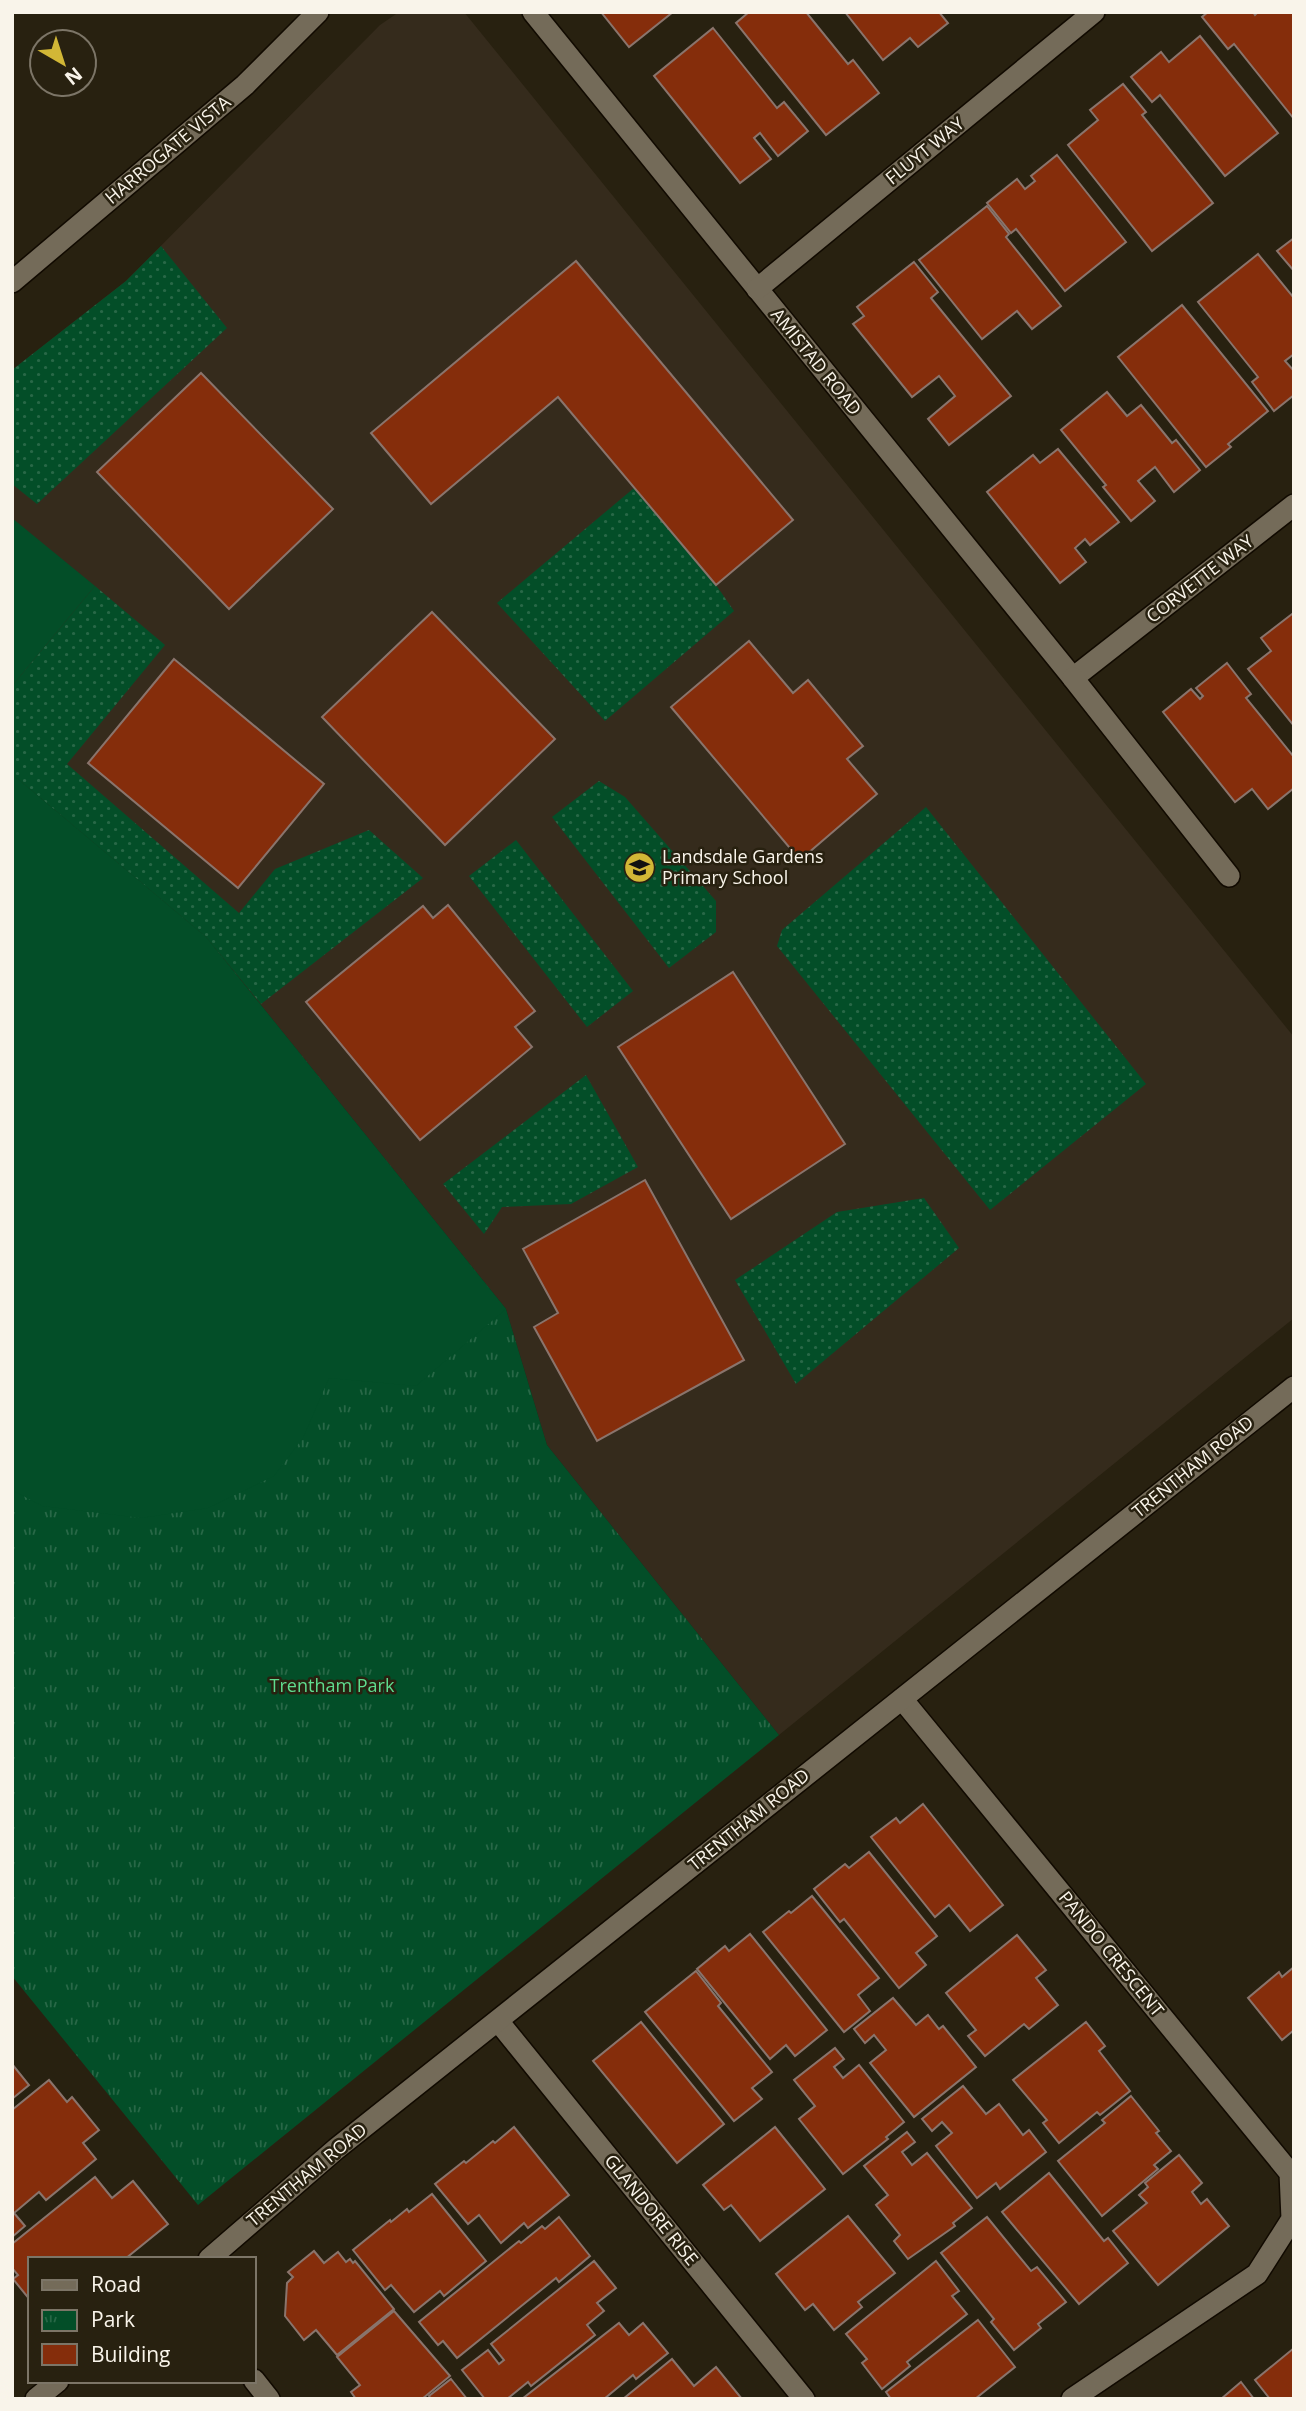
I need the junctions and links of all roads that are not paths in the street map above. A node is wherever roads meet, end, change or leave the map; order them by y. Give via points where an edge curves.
1 (318, 12) edge
2 (534, 12) edge
3 (1094, 12) edge
4 (12, 282) edge
5 (757, 289) junction
6 (1294, 505) edge
7 (1073, 678) junction
8 (1229, 876) dead end
9 (1294, 1387) edge
10 (902, 1699) junction
11 (498, 2021) junction
12 (1293, 2219) edge
13 (211, 2257) edge
14 (56, 2383) edge
15 (256, 2383) edge
16 (36, 2399) edge
17 (268, 2399) edge
18 (804, 2399) edge
19 (1072, 2399) edge

1 - 4 street, HARROGATE VISTA via 245,85
2 - 5 street, AMISTAD ROAD
3 - 5 street, FLUYT WAY
5 - 7 street, AMISTAD ROAD
6 - 7 street, CORVETTE WAY
7 - 8 street, AMISTAD ROAD
9 - 10 street, TRENTHAM ROAD
10 - 11 street, TRENTHAM ROAD
10 - 12 street, PANDO CRESCENT via 1290,2173
11 - 13 street, TRENTHAM ROAD via 336,2149
11 - 18 street, GLANDORE RISE
12 - 19 street, PANDO CRESCENT via 1257,2274
14 - 16 street
15 - 17 street

